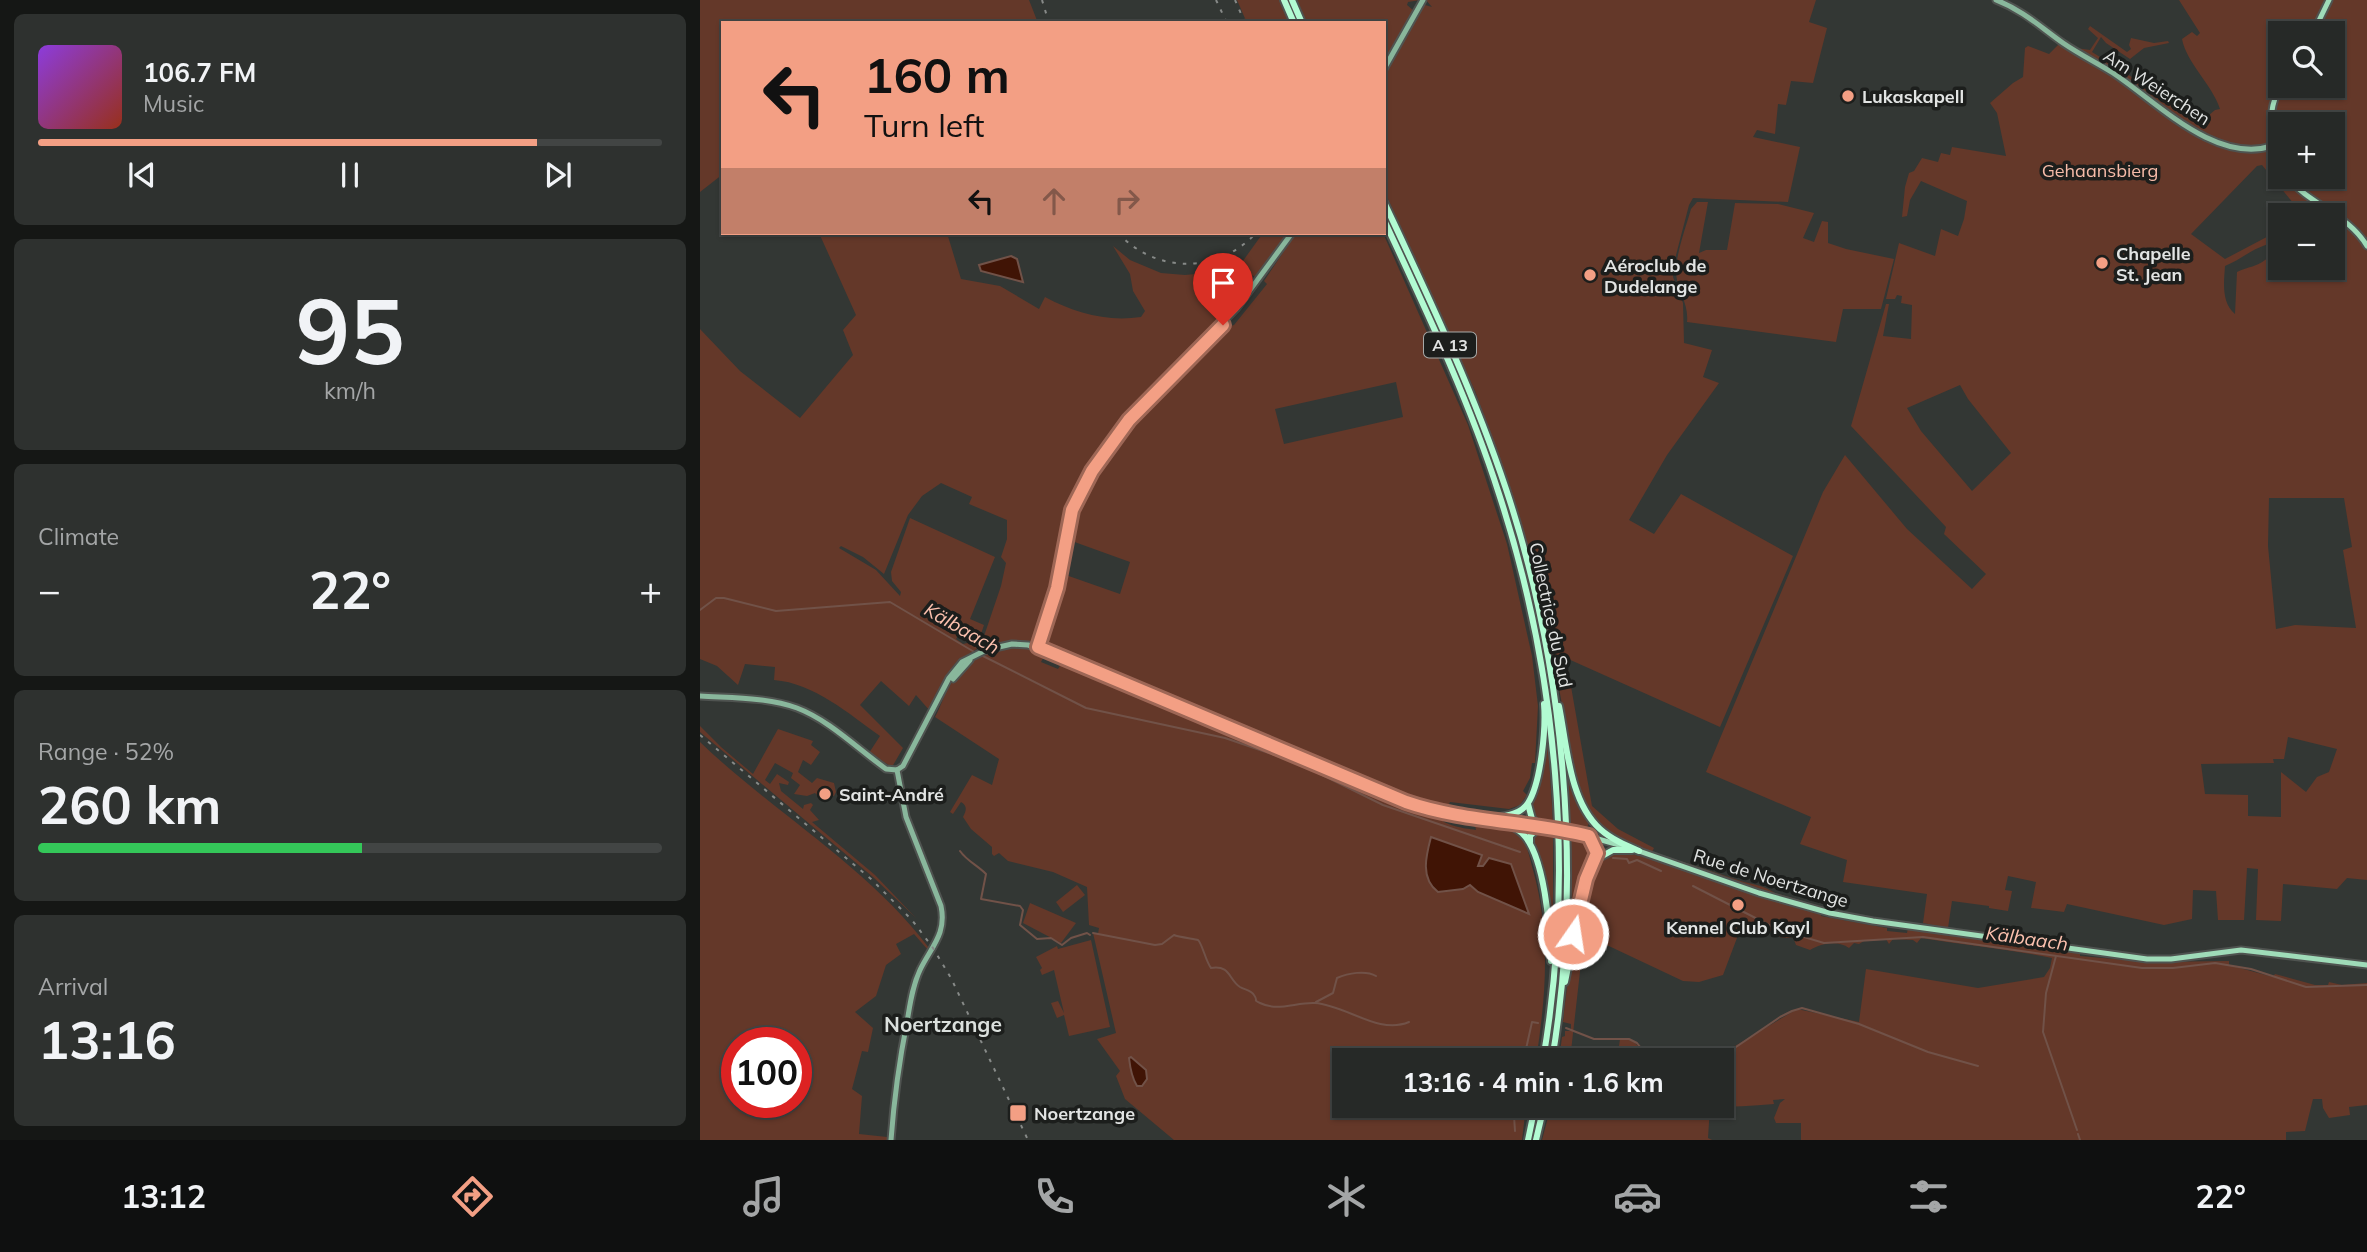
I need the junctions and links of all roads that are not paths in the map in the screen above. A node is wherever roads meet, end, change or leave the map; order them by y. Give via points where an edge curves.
1 (1284, 0) edge
2 (1292, 0) edge
3 (1423, 0) edge
4 (1996, 0) edge
5 (2329, 0) edge
6 (1293, 21) edge
7 (1301, 21) edge
8 (2319, 21) edge
9 (1386, 65) edge
10 (2268, 147) edge
11 (2300, 189) edge
12 (1386, 206) edge
13 (1386, 224) edge
14 (1291, 235) edge
15 (2367, 246) edge
16 (1038, 647) junction
17 (1544, 682) junction
18 (1553, 685) junction
19 (700, 696) edge
20 (897, 770) junction
21 (1528, 804) junction
22 (1492, 819) junction
23 (1592, 821) junction
24 (1542, 826) junction
25 (1585, 835) junction
26 (1530, 844) junction
27 (1639, 851) junction
28 (1595, 860) junction
29 (2367, 965) edge
30 (1552, 994) junction
31 (1560, 1009) junction
32 (1545, 1048) edge
33 (1554, 1048) edge
34 (1533, 1118) edge
35 (1541, 1118) edge
36 (891, 1140) edge
37 (1528, 1140) edge
38 (1536, 1140) edge

1 - 6 highway
2 - 7 highway
3 - 9 main road
4 - 10 main road, Am Weierchen via 2026,14 2196,132 2244,149
5 - 8 main road
11 - 15 main road via 2355,229
12 - 18 highway, Collectrice du Sud / A 13 via 1450,344 1494,454 1533,583
13 - 17 highway, Collectrice du Sud / A 13 via 1483,446 1518,557
14 - 16 main road via 1236,309 1129,420 1092,471 1072,510 1057,588
16 - 20 main road via 1012,644 976,655 946,687
16 - 22 main road via 1406,802
17 - 21 highway, A 13 via 1542,753
17 - 30 highway, Collectrice du Sud / A 13 via 1558,820
18 - 23 highway, A 13 via 1576,785
18 - 31 highway, Collectrice du Sud / A 13 via 1566,867
19 - 20 main road via 770,701 797,708 886,769
20 - 36 main road via 906,817 942,910 943,927 913,990
21 - 22 highway via 1518,812
21 - 24 highway via 1532,820
22 - 24 main road
22 - 26 highway via 1512,826
23 - 25 highway
23 - 27 highway, A 13 via 1608,836
24 - 25 main road, Rue de Noertzange, bridge
24 - 26 highway via 1530,836
25 - 27 main road, Rue de Noertzange
25 - 28 highway via 1595,846
26 - 30 highway, A 13 via 1546,904
27 - 28 highway via 1613,850
27 - 29 main road, Rue de Noertzange via 1791,903 1872,921 2147,959 2241,950
28 - 31 highway, A 13 via 1586,879
30 - 32 highway, Collectrice du Sud / A 13
31 - 33 highway, Collectrice du Sud / A 13
34 - 37 highway
35 - 38 highway

